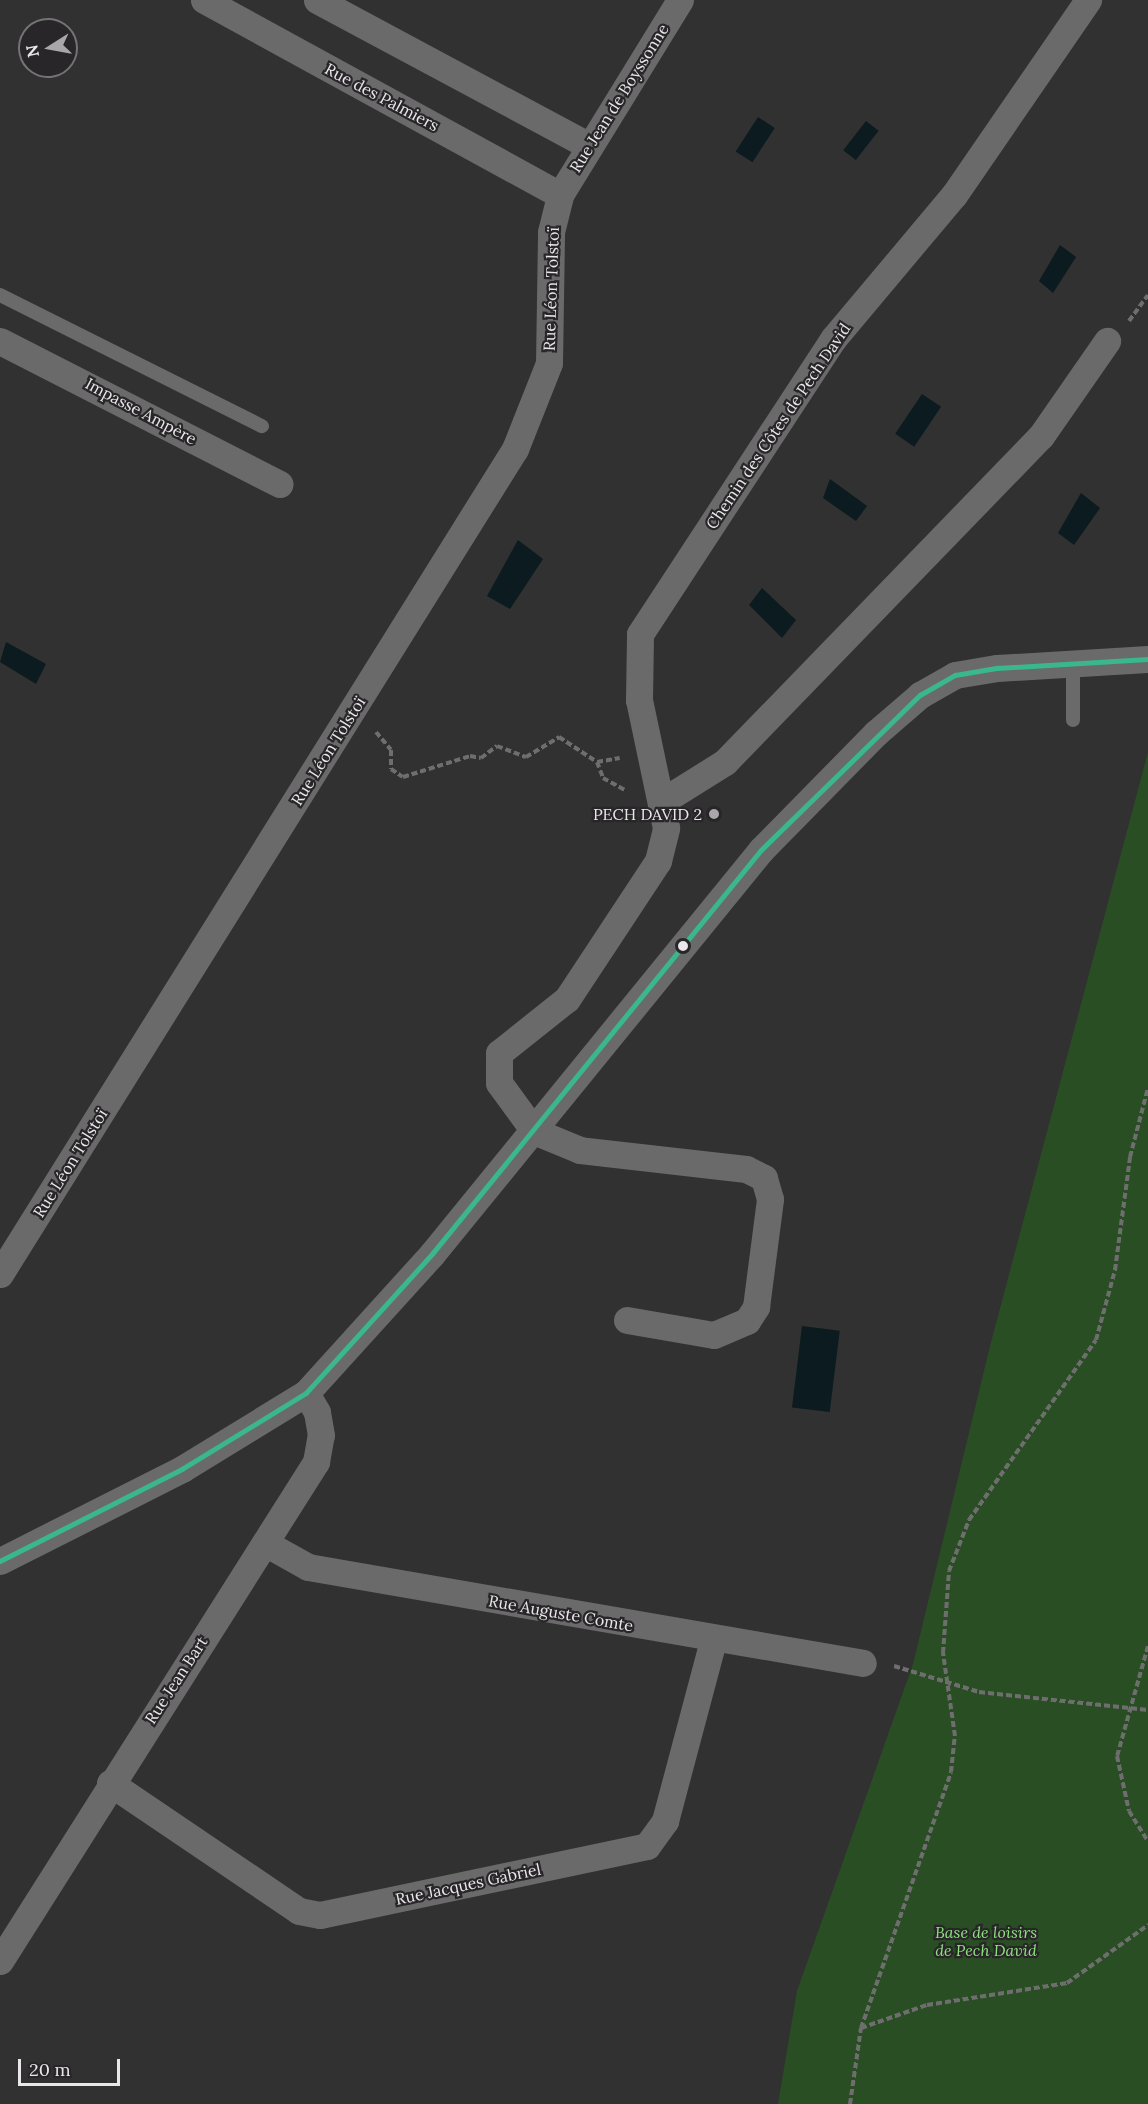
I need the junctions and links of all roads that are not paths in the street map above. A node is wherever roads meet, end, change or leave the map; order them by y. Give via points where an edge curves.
1 (204, 0) edge
2 (317, 0) edge
3 (680, 0) edge
4 (1088, 0) edge
5 (589, 146) junction
6 (560, 195) junction
7 (0, 295) edge
8 (1107, 340) dead end
9 (0, 341) edge
10 (262, 426) dead end
11 (280, 484) dead end
12 (1148, 659) edge
13 (1073, 662) junction
14 (1073, 720) dead end
15 (662, 802) junction
16 (534, 1131) junction
17 (0, 1274) edge
18 (627, 1320) dead end
19 (306, 1393) junction
20 (265, 1543) junction
21 (0, 1562) edge
22 (713, 1640) junction
23 (864, 1663) road end
24 (110, 1784) junction
25 (0, 1961) edge

1 - 6 street, Rue des Palmiers
2 - 5 street
3 - 5 street, Rue Jean de Boyssonne
4 - 15 street, Chemin des Côtes de Pech David via 954,195 832,339 640,633 639,700
5 - 6 street, Rue Jean de Boyssonne
6 - 17 street, Rue Léon Tolstoï via 551,232 549,363 515,449
7 - 10 lane
8 - 15 street via 1033,445 725,762
9 - 11 street, Impasse Ampère
12 - 13 street
13 - 14 lane
13 - 16 street via 956,675 920,695 876,733 761,850
15 - 16 street, Chemin des Côtes de Pech David via 666,828 646,885 567,999 499,1053 499,1083
16 - 18 street via 580,1149 746,1169 764,1178 770,1199 756,1307 747,1321 714,1335
16 - 19 street
19 - 20 street, Rue Jean Bart via 319,1424 316,1462
19 - 21 street via 182,1469
20 - 22 street, Rue Auguste Comte via 308,1567
20 - 24 street, Rue Jean Bart
22 - 23 street, Rue Auguste Comte
22 - 24 street, Rue Jacques Gabriel via 665,1821 647,1846 320,1915 299,1911
24 - 25 street, Rue Jean Bart

